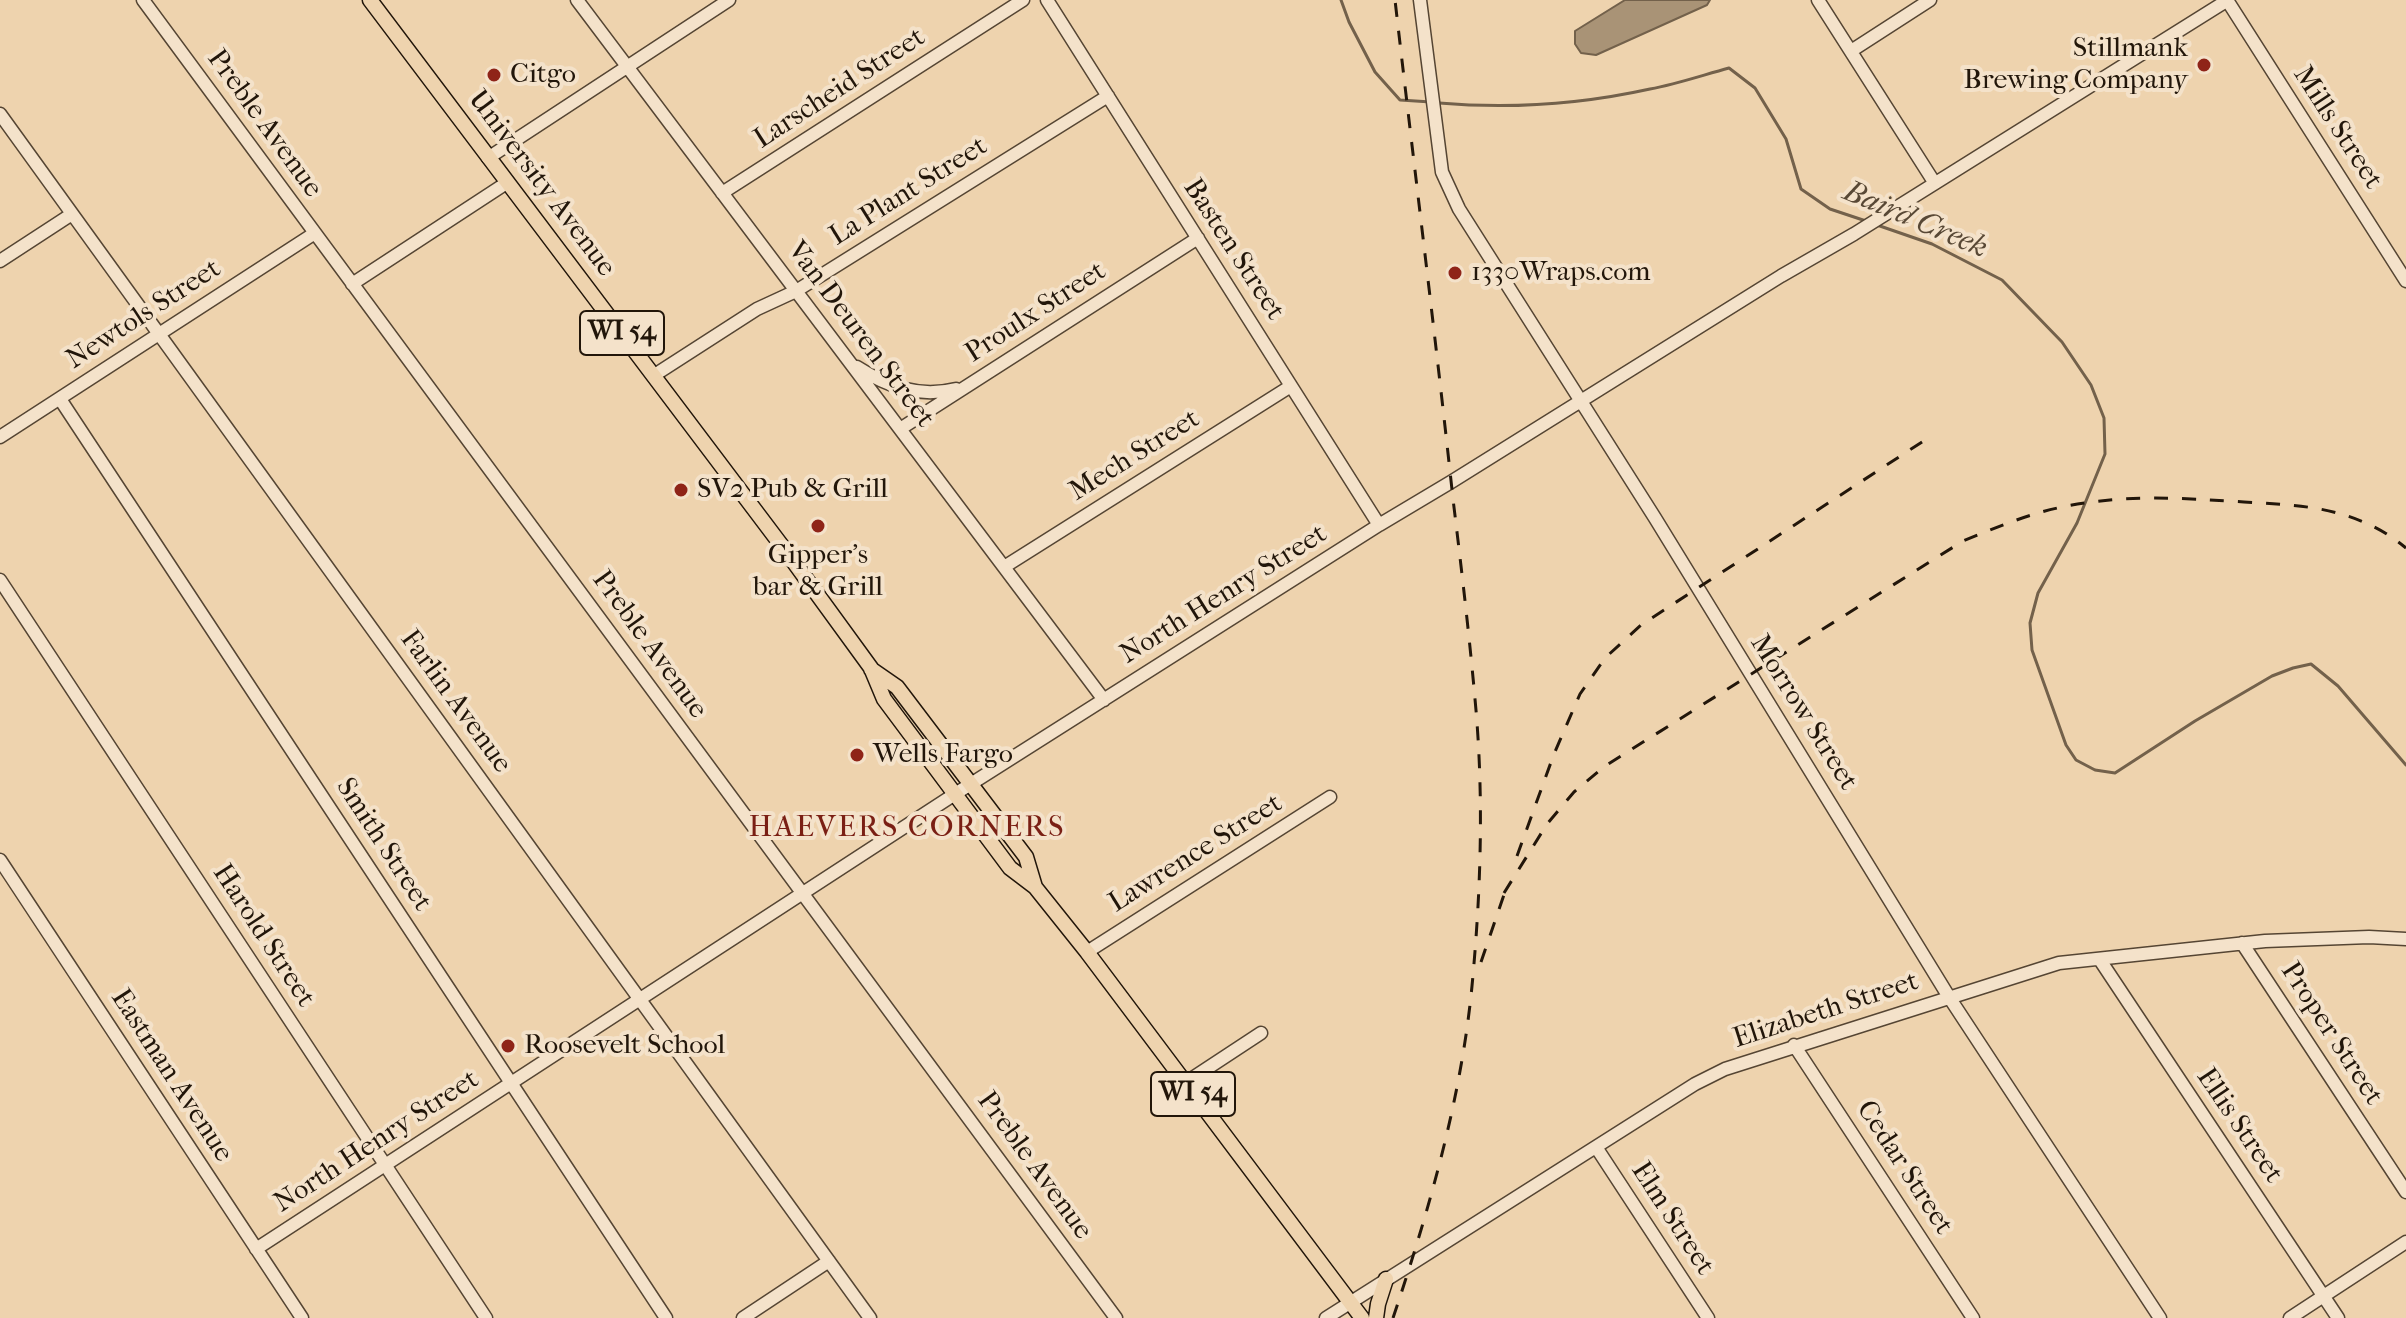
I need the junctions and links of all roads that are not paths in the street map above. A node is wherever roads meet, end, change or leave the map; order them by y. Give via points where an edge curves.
1 (143, 0) edge
2 (370, 0) edge
3 (577, 0) edge
4 (729, 0) edge
5 (1023, 0) edge
6 (1047, 0) edge
7 (1420, 0) edge
8 (1818, 0) edge
9 (1930, 0) edge
10 (2227, 0) edge
11 (1851, 51) junction
12 (626, 66) junction
13 (1108, 96) junction
14 (0, 114) edge
15 (488, 158) junction
16 (508, 182) junction
17 (1934, 182) junction
18 (722, 193) junction
19 (72, 214) junction
20 (315, 233) junction
21 (1198, 238) junction
22 (0, 261) edge
23 (2406, 281) edge
24 (352, 284) junction
25 (796, 291) junction
26 (159, 334) junction
27 (847, 359) junction
28 (653, 376) junction
29 (970, 384) junction
30 (1291, 386) junction
31 (60, 399) junction
32 (1581, 400) junction
33 (900, 429) junction
34 (0, 437) edge
35 (1379, 525) junction
36 (1004, 567) junction
37 (0, 580) edge
38 (871, 668) junction
39 (1104, 700) junction
40 (970, 784) junction
41 (955, 794) junction
42 (1330, 797) dead end
43 (0, 860) edge
44 (1035, 887) junction
45 (802, 894) junction
46 (2406, 939) edge
47 (2242, 943) junction
48 (1087, 952) junction
49 (2100, 960) junction
50 (1949, 997) junction
51 (641, 999) junction
52 (1261, 1033) dead end
53 (1794, 1045) junction
54 (511, 1083) junction
55 (1185, 1083) junction
56 (1596, 1147) junction
57 (385, 1165) junction
58 (2406, 1192) edge
59 (2406, 1242) edge
60 (256, 1249) junction
61 (829, 1261) junction
62 (1386, 1279) junction
63 (2323, 1296) junction
64 (1350, 1302) junction
65 (302, 1318) edge
66 (486, 1318) edge
67 (666, 1318) edge
68 (743, 1318) edge
69 (870, 1318) edge
70 (1116, 1318) edge
71 (1326, 1318) edge
72 (1362, 1318) edge
73 (1376, 1318) edge
74 (1708, 1318) edge
75 (1973, 1318) edge
76 (2160, 1318) edge
77 (2290, 1318) edge
78 (2338, 1318) edge

1 - 20 street, Preble Avenue
2 - 15 main road, University Avenue / WI 54
3 - 12 street, Van Deuren Street
4 - 12 street
5 - 18 street, Larscheid Street
6 - 13 street, Basten Street
7 - 32 street, Morrow Street via 1442,172 1459,209
8 - 11 street
9 - 11 street
10 - 17 street, North Henry Street
10 - 23 street, Mills Street
11 - 17 street
12 - 15 street
12 - 18 street, Van Deuren Street
13 - 21 street, Basten Street
13 - 25 street, La Plant Street
14 - 19 street, Farlin Avenue
15 - 16 main road, University Avenue / WI 54
16 - 24 street
16 - 28 main road, University Avenue / WI 54
17 - 32 street, North Henry Street
18 - 25 street, Van Deuren Street
19 - 22 street
19 - 26 street, Farlin Avenue
20 - 24 street, Preble Avenue
20 - 26 street, Newtols Street
21 - 29 street, Proulx Street
21 - 30 street, Basten Street
24 - 45 street, Preble Avenue
25 - 27 street, Van Deuren Street
25 - 28 street, La Plant Street via 757,309
26 - 31 street, Newtols Street
26 - 51 street, Farlin Avenue
27 - 29 street via 875,379 911,392 944,392
27 - 33 street, Van Deuren Street
28 - 38 main road, University Avenue / WI 54
29 - 33 street, Proulx Street
30 - 35 street, Basten Street
30 - 36 street, Mech Street
31 - 34 street, Newtols Street
31 - 54 street, Smith Street
32 - 35 street, North Henry Street
32 - 50 street, Morrow Street
33 - 36 street, Van Deuren Street
35 - 39 street, North Henry Street
36 - 39 street, Van Deuren Street
37 - 57 street, Harold Street
38 - 40 main road, University Avenue / WI 54 via 897,687
38 - 41 main road, University Avenue / WI 54 via 884,699
39 - 40 street, North Henry Street
40 - 41 street, North Henry Street
40 - 44 main road, University Avenue / WI 54 via 1026,857
41 - 44 main road, University Avenue / WI 54 via 1010,868
41 - 45 street, North Henry Street
42 - 48 street, Lawrence Street
43 - 60 street, Eastman Avenue
44 - 48 main road, University Avenue / WI 54
45 - 51 street, North Henry Street
45 - 70 street, Preble Avenue
46 - 47 street, Elizabeth Street
47 - 49 street, Elizabeth Street
47 - 58 street, Proper Street
48 - 55 main road, University Avenue / WI 54
49 - 50 street, Elizabeth Street via 2059,963
49 - 63 street, Ellis Street
50 - 53 street, Elizabeth Street
50 - 76 street, Morrow Street
51 - 54 street, North Henry Street
51 - 61 street, Farlin Avenue
52 - 55 street
53 - 56 street, Elizabeth Street via 1695,1084
53 - 75 street, Cedar Street
54 - 57 street, North Henry Street
54 - 67 street, Smith Street
55 - 64 main road, University Avenue / WI 54
56 - 62 street, Elizabeth Street
56 - 74 street, Elm Street
57 - 60 street, North Henry Street
57 - 66 street, Harold Street
59 - 63 street
60 - 65 street, Eastman Avenue
61 - 68 street
61 - 69 street, Farlin Avenue
62 - 64 street, Elizabeth Street
62 - 73 main road
63 - 77 street
63 - 78 street, Ellis Street
64 - 71 street, Elizabeth Street
64 - 72 main road, University Avenue / WI 54

